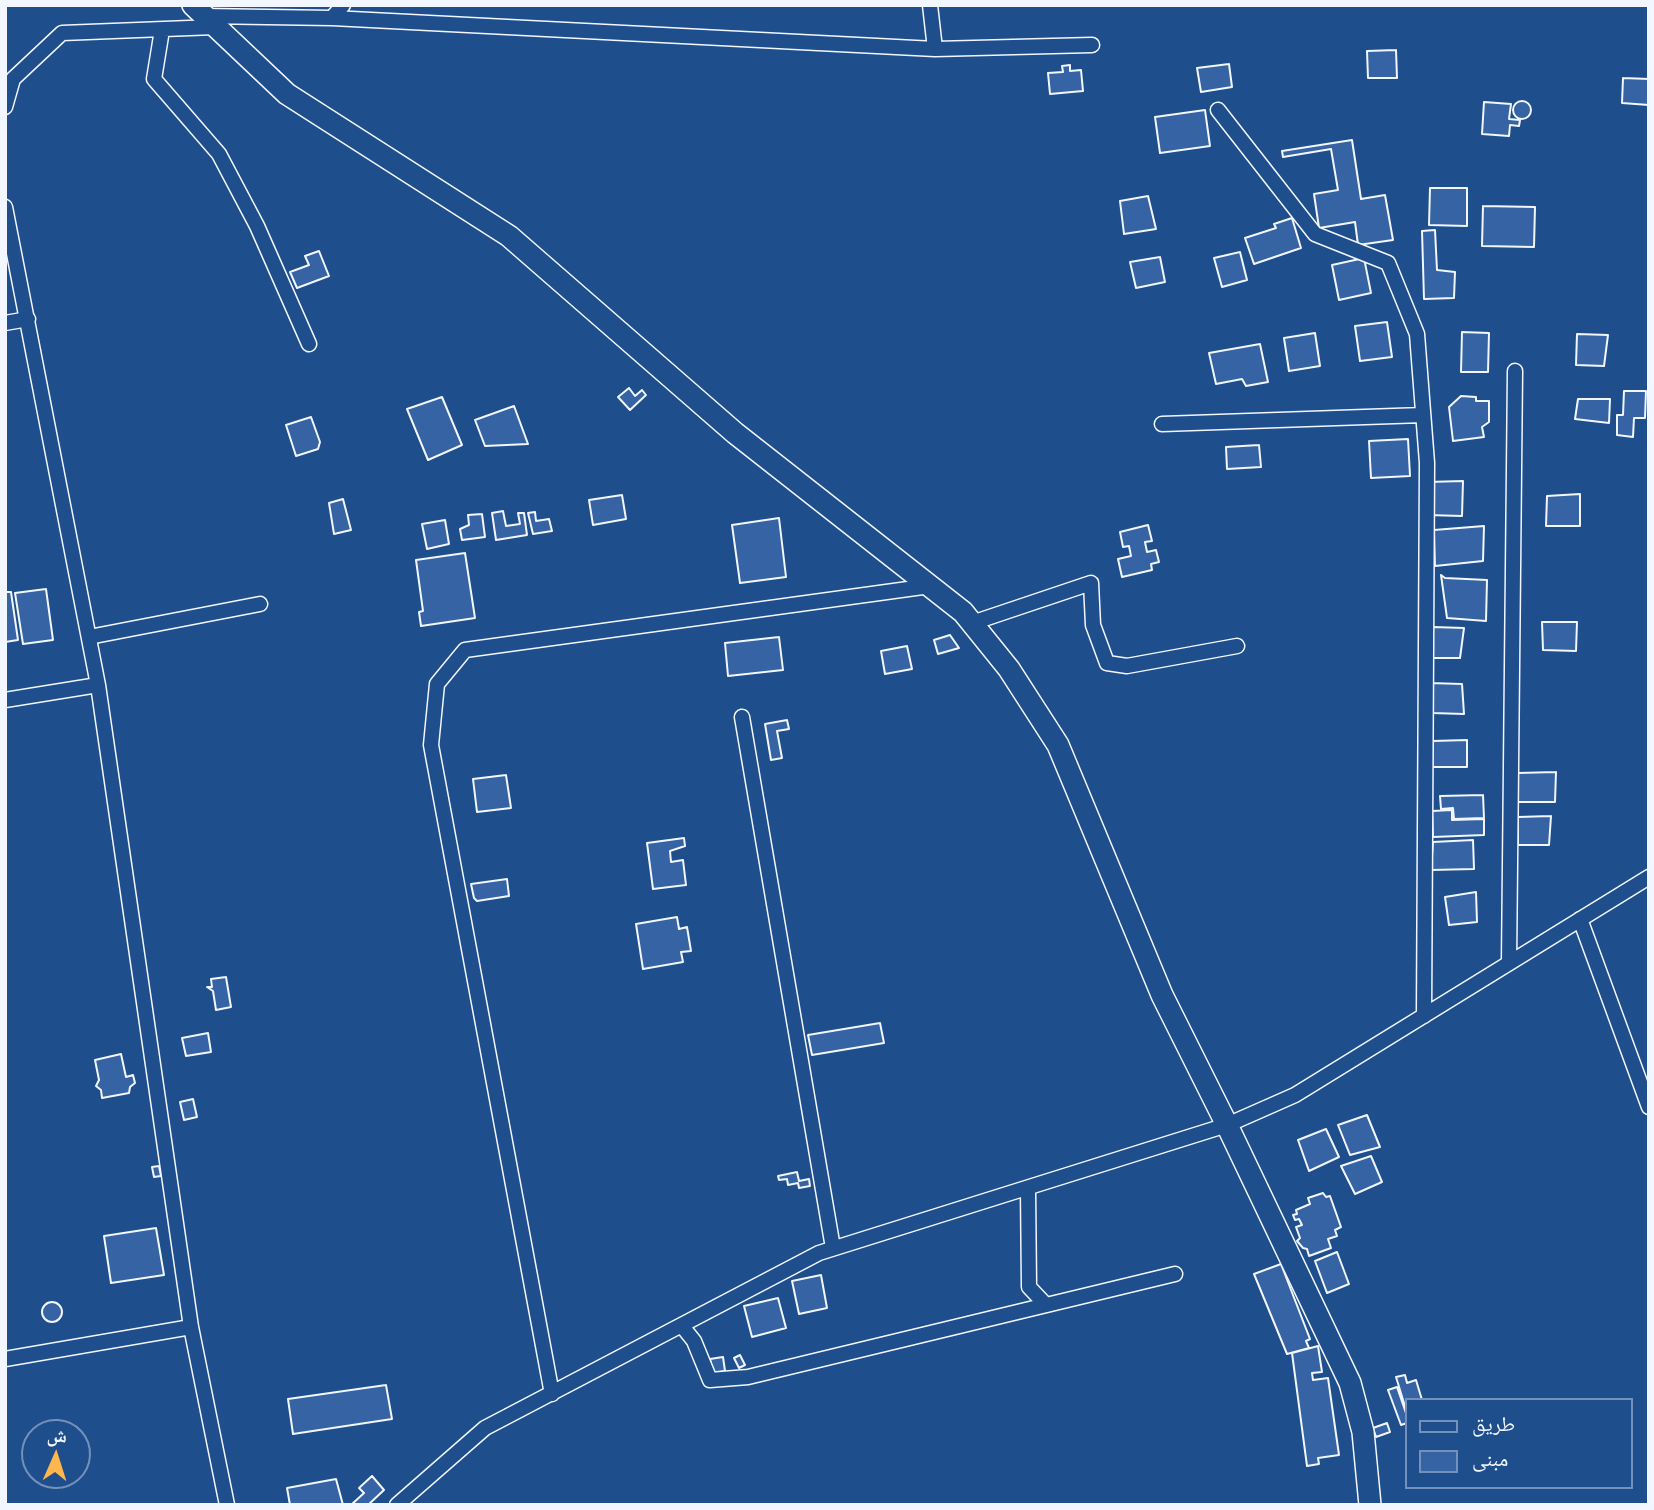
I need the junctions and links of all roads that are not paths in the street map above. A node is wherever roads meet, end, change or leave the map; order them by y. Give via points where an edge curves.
1 (343, 5) edge
2 (930, 5) edge
3 (204, 16) edge
4 (332, 18) junction
5 (162, 30) junction
6 (1092, 45) dead end
7 (935, 49) junction
8 (5, 107) edge
9 (1219, 110) dead end
10 (5, 207) edge
11 (28, 319) junction
12 (5, 323) edge
13 (309, 344) dead end
14 (1515, 371) dead end
15 (1423, 415) junction
16 (1162, 424) dead end
17 (930, 586) junction
18 (260, 604) dead end
19 (972, 623) junction
20 (89, 637) junction
21 (1237, 646) dead end
22 (98, 685) junction
23 (5, 699) edge
24 (742, 717) dead end
25 (1649, 877) edge
26 (1580, 919) junction
27 (1509, 963) junction
28 (1423, 1016) junction
29 (1649, 1107) edge
30 (1227, 1125) junction
31 (1028, 1189) junction
32 (833, 1248) junction
33 (1175, 1274) dead end
34 (1046, 1305) junction
35 (682, 1326) junction
36 (191, 1327) junction
37 (5, 1359) edge
38 (552, 1394) junction
39 (227, 1505) edge
40 (397, 1505) edge
41 (1370, 1505) edge

1 - 4 street
2 - 7 street
3 - 4 street
3 - 5 street
3 - 17 street via 287,94 509,236 735,433
4 - 7 street
5 - 8 street via 62,33 13,79
5 - 13 street via 154,79 219,154 257,226
6 - 7 street
9 - 15 street via 1315,234 1388,262 1417,334
10 - 11 street
11 - 12 street
11 - 20 street
14 - 27 street
15 - 16 street
15 - 28 street via 1427,463
17 - 19 street
17 - 38 street via 465,650 437,684 431,746
18 - 20 street
19 - 21 street via 1091,583 1093,625 1107,663 1126,666
19 - 30 street via 1058,745 1162,995
20 - 22 street
22 - 23 street
22 - 36 street
24 - 32 street
25 - 26 street
26 - 27 street
26 - 29 street
27 - 28 street
28 - 30 street via 1295,1095
30 - 31 street
30 - 41 street via 1350,1383 1363,1432
31 - 32 street
31 - 34 street via 1029,1287
32 - 35 street
33 - 34 street
34 - 35 street via 748,1377 710,1380 694,1341
35 - 38 street
36 - 37 street
36 - 39 street
38 - 40 street via 485,1428

